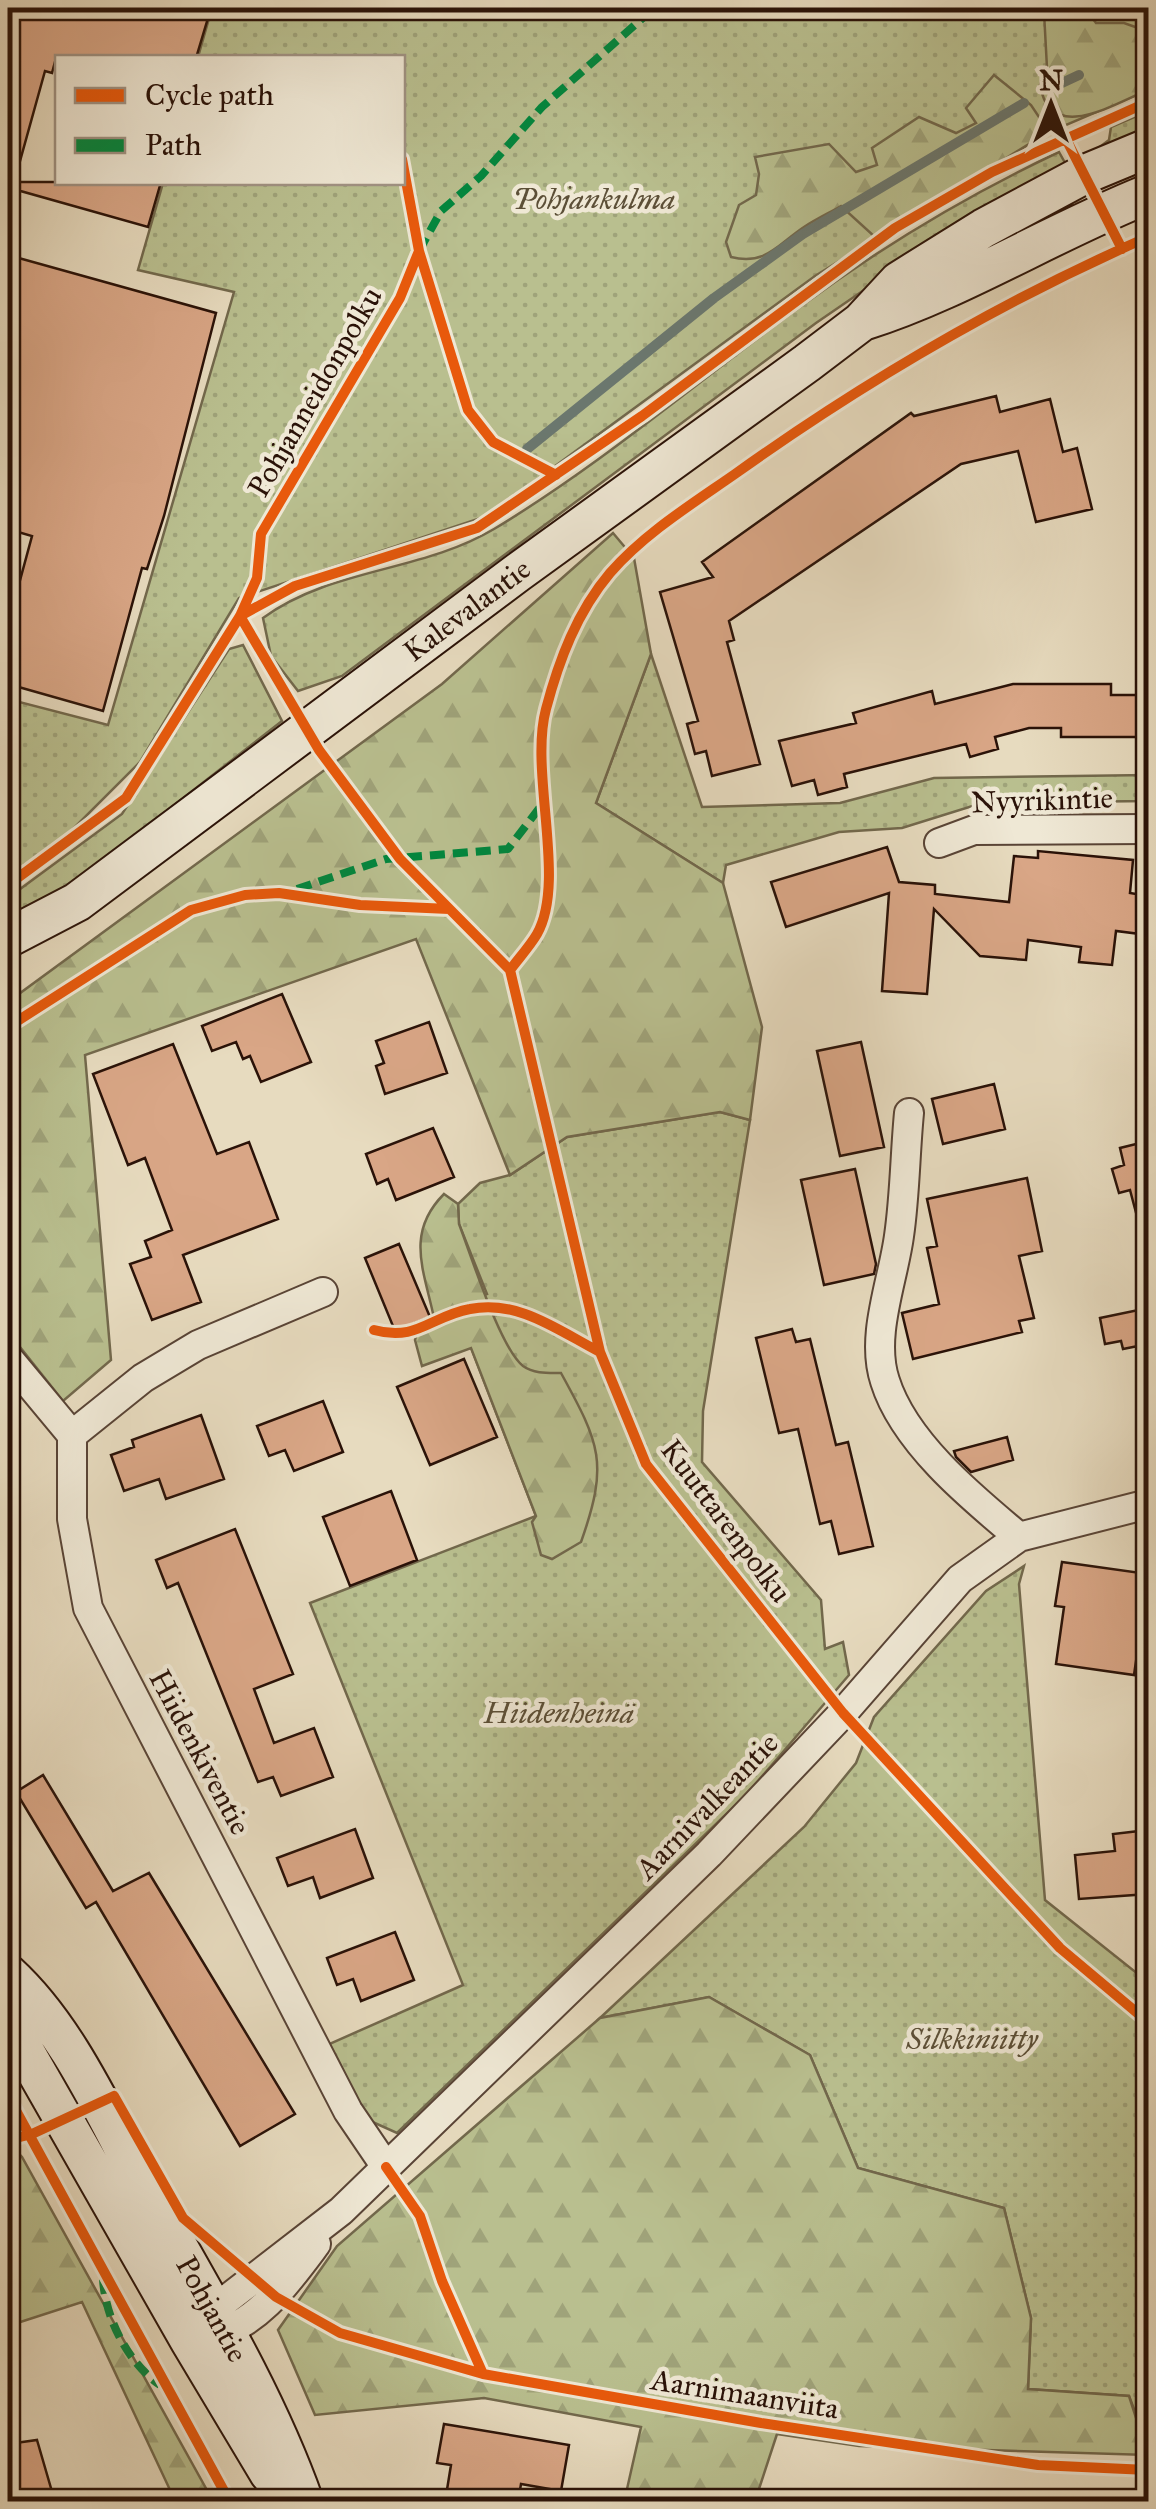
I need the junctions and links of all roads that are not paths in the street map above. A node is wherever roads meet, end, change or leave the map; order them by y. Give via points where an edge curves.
1 (1148, 148) edge
2 (1148, 194) edge
3 (861, 322) junction
4 (1148, 829) edge
5 (939, 843) dead end
6 (77, 902) junction
7 (8, 938) edge
8 (8, 965) edge
9 (909, 1113) dead end
10 (323, 1292) dead end
11 (8, 1358) edge
12 (72, 1435) junction
13 (1148, 1504) edge
14 (1019, 1537) junction
15 (8, 1974) edge
16 (8, 2022) edge
17 (386, 2167) junction
18 (220, 2322) junction
19 (190, 2342) junction
20 (294, 2502) edge
21 (304, 2502) edge

1 - 3 main road, Kalevalantie via 984,228 899,281
2 - 3 main road, Kalevalantie via 912,306
3 - 6 main road, Kalevalantie
4 - 5 street, Nyyrikintie via 974,830
6 - 7 main road, Kalevalantie
6 - 8 main road, Kalevalantie via 40,943
9 - 14 street via 899,1235 881,1340 883,1378 956,1486
10 - 12 street via 198,1345 143,1378
11 - 12 street
12 - 17 street, Hiidenkiventie via 72,1520 88,1608 348,2111
13 - 14 street, Aarnivalkeantie
14 - 17 street, Aarnivalkeantie via 960,1579 709,1854
15 - 18 main road, Pohjantie via 35,1999
16 - 19 main road, Pohjantie
17 - 18 street, Aarnivalkeantie via 342,2211 276,2298
18 - 19 street, Aarnivalkeantie
18 - 21 main road, Pohjantie
19 - 20 main road, Pohjantie via 268,2473

